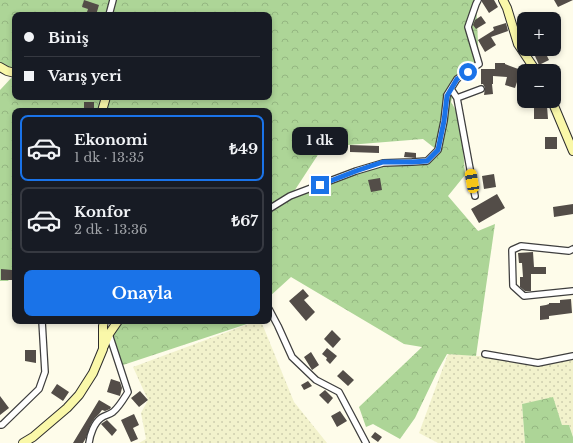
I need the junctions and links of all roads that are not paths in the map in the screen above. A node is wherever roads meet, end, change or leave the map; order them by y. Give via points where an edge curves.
1 (113, 0) edge
2 (478, 0) edge
3 (503, 0) edge
4 (110, 12) edge
5 (531, 64) edge
6 (0, 67) edge
7 (12, 73) edge
8 (451, 89) junction
9 (481, 89) dead end
10 (457, 98) junction
11 (555, 108) edge
12 (573, 151) edge
13 (474, 196) dead end
14 (272, 207) edge
15 (573, 249) edge
16 (573, 291) edge
17 (272, 315) edge
18 (42, 324) edge
19 (103, 324) edge
20 (116, 324) edge
21 (109, 334) junction
22 (103, 349) junction
23 (485, 354) dead end
24 (573, 356) edge
25 (0, 425) edge
26 (23, 443) edge
27 (89, 443) edge
28 (366, 443) edge

1 - 4 street
2 - 8 street via 468,27 479,64 457,79
3 - 5 street via 518,44
6 - 7 street
8 - 10 street
8 - 14 street via 447,96 438,150 427,161 383,162 290,196
9 - 10 street
10 - 13 street
11 - 12 street
15 - 16 street via 569,251 521,246 512,250 513,286 524,296
17 - 28 street via 292,357 316,380 339,392
18 - 25 street via 45,372 39,389
19 - 22 street
20 - 21 street
21 - 22 street
21 - 27 street via 128,392 119,407 96,423
22 - 26 street via 93,373 79,395 67,408
23 - 24 street via 538,363

